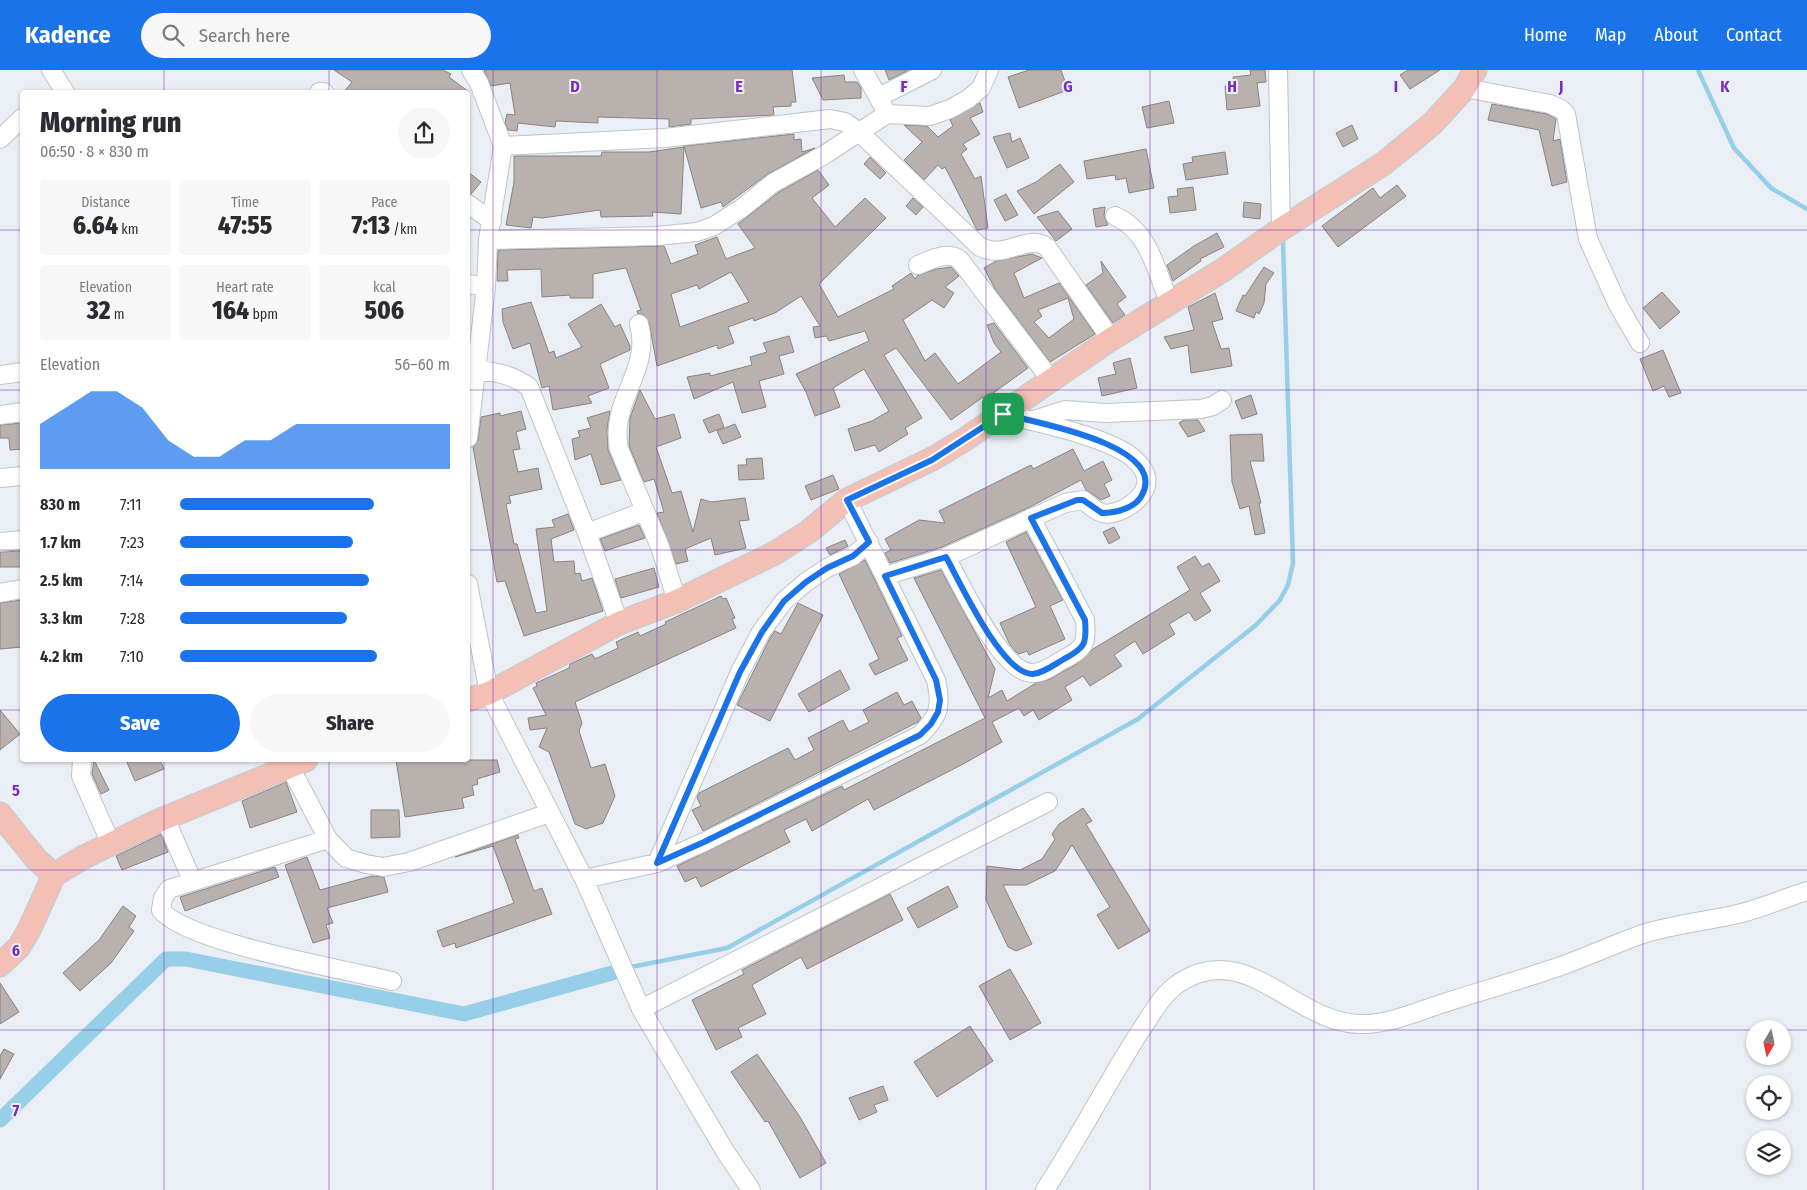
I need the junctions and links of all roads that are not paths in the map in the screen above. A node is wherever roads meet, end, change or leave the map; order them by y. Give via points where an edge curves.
1 (471, 70) edge
2 (863, 70) edge
3 (932, 70) edge
4 (989, 70) edge
5 (1278, 70) edge
6 (1470, 79) edge
7 (878, 97) junction
8 (887, 114) junction
9 (20, 120) edge
10 (859, 132) junction
11 (0, 139) edge
12 (504, 146) junction
13 (470, 205) edge
14 (1115, 216) dead end
15 (492, 221) junction
16 (1281, 229) junction
17 (488, 240) junction
18 (918, 265) dead end
19 (470, 284) edge
20 (486, 287) junction
21 (1170, 304) junction
22 (639, 324) dead end
23 (1111, 339) junction
24 (1640, 343) dead end
25 (476, 370) junction
26 (20, 372) edge
27 (0, 375) edge
28 (1051, 380) junction
29 (1222, 400) dead end
30 (20, 412) edge
31 (1003, 414) junction
32 (0, 415) edge
33 (470, 421) edge
34 (1031, 421) junction
35 (20, 476) edge
36 (0, 478) edge
37 (847, 500) junction
38 (645, 511) junction
39 (1031, 518) junction
40 (587, 533) junction
41 (20, 540) edge
42 (0, 542) edge
43 (869, 542) junction
44 (946, 557) junction
45 (885, 576) junction
46 (20, 589) edge
47 (0, 593) edge
48 (470, 594) edge
49 (677, 601) junction
50 (618, 623) junction
51 (489, 693) junction
52 (470, 699) edge
53 (82, 762) edge
54 (298, 764) edge
55 (1048, 802) dead end
56 (549, 813) junction
57 (0, 814) edge
58 (165, 818) junction
59 (328, 839) junction
60 (111, 844) junction
61 (657, 863) junction
62 (54, 874) junction
63 (584, 879) junction
64 (192, 880) junction
65 (1807, 891) edge
66 (0, 965) edge
67 (392, 981) dead end
68 (640, 1009) junction
69 (751, 1190) edge
70 (1045, 1190) edge

1 - 12 street
2 - 7 street
3 - 7 street
4 - 8 street via 981,88 950,109 930,116
5 - 16 street
6 - 16 main road via 1432,124 1411,143
6 - 24 street via 1550,104 1566,114 1588,239 1618,305
7 - 8 street
8 - 10 street
9 - 11 street
10 - 12 street via 845,122 830,120 665,138
10 - 17 street via 773,183 714,226 696,232
10 - 23 street via 980,247 998,252 1035,242 1047,247
12 - 15 street
13 - 15 street
14 - 21 street via 1142,236
15 - 17 street
16 - 21 main road
17 - 20 street
18 - 28 street via 947,255 960,260
19 - 20 street
20 - 25 street
21 - 23 main road
22 - 38 street via 643,339 642,355 617,422 616,433 619,449
23 - 28 main road
25 - 33 street
25 - 40 street via 500,372 529,387
26 - 27 street
28 - 31 main road
29 - 34 street via 1201,409 1105,413 1065,410
30 - 32 street
31 - 34 street
31 - 37 main road via 932,460
34 - 39 street via 1113,447 1132,457 1143,468 1146,477 1139,501 1119,511 1102,513 1083,500 1077,500
35 - 36 street
37 - 43 street
37 - 49 main road via 808,532 775,552
38 - 40 street
38 - 49 street
39 - 44 street
39 - 44 street via 1085,620 1086,635 1079,651 1041,672 1023,672 1010,664
40 - 50 street
41 - 42 street
43 - 45 street
43 - 61 street via 853,556 806,582 784,601 762,632 740,672
44 - 45 street
45 - 61 street via 936,680 940,700 931,724 920,735
46 - 47 street
48 - 51 street
49 - 50 main road
50 - 51 main road
51 - 52 main road
51 - 56 street
53 - 60 street via 82,776
54 - 58 main road
54 - 59 street
55 - 68 street
56 - 59 street via 409,862 383,867 346,858
56 - 63 street
57 - 62 main road via 36,858
58 - 60 main road
58 - 64 street
59 - 64 street
60 - 62 main road
61 - 63 street
62 - 66 main road via 19,947
63 - 68 street
64 - 67 street via 169,888 161,910 168,918 191,930 242,946
65 - 70 street via 1742,912 1645,934 1558,967 1375,1023 1353,1024 1322,1016 1241,972 1225,969 1196,974 1178,984 1159,1004 1112,1075
68 - 69 street

